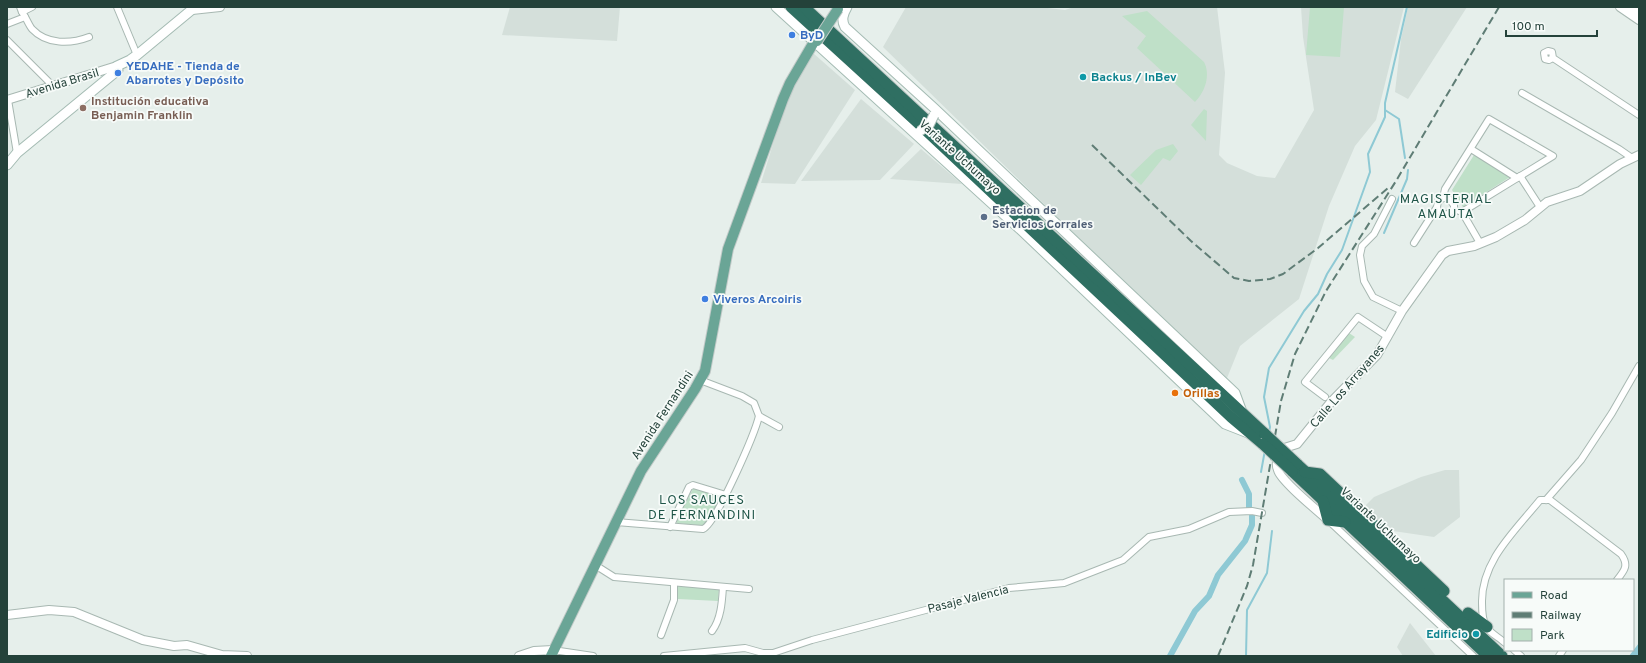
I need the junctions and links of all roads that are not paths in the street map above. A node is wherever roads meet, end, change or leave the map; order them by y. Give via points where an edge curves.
1 (32, 7) edge
2 (117, 7) edge
3 (220, 7) edge
4 (776, 7) edge
5 (791, 7) edge
6 (804, 7) edge
7 (1620, 7) edge
8 (1631, 7) edge
9 (193, 8) edge
10 (839, 8) edge
11 (23, 12) edge
12 (1639, 12) edge
13 (1639, 20) edge
14 (7, 24) edge
15 (89, 37) dead end
16 (7, 40) edge
17 (815, 40) junction
18 (137, 55) junction
19 (1553, 58) dead end
20 (118, 66) junction
21 (54, 86) junction
22 (1522, 93) dead end
23 (7, 100) edge
24 (934, 112) junction
25 (1639, 115) edge
26 (916, 131) junction
27 (1471, 149) junction
28 (17, 153) junction
29 (1636, 157) edge
30 (7, 165) edge
31 (1518, 177) junction
32 (1444, 198) junction
33 (1392, 199) dead end
34 (1437, 207) junction
35 (1540, 207) junction
36 (1454, 210) junction
37 (1462, 212) junction
38 (1414, 243) dead end
39 (1480, 243) junction
40 (1402, 311) junction
41 (1388, 337) junction
42 (1639, 366) edge
43 (700, 380) junction
44 (1325, 397) dead end
45 (1242, 413) junction
46 (759, 416) junction
47 (779, 427) dead end
48 (1253, 435) junction
49 (1264, 439) junction
50 (1294, 467) junction
51 (1305, 472) junction
52 (726, 495) junction
53 (1323, 500) junction
54 (1546, 500) junction
55 (1262, 513) dead end
56 (1328, 520) junction
57 (616, 522) junction
58 (1345, 522) junction
59 (670, 527) junction
60 (595, 565) junction
61 (1618, 579) edge
62 (674, 583) junction
63 (723, 587) junction
64 (749, 589) dead end
65 (7, 615) edge
66 (1467, 622) junction
67 (1487, 627) junction
68 (712, 631) dead end
69 (661, 635) dead end
70 (1504, 642) edge
71 (1489, 643) junction
72 (552, 653) edge
73 (247, 656) edge
74 (519, 656) edge
75 (593, 656) edge
76 (664, 656) edge
77 (1473, 656) edge
78 (1488, 656) edge
79 (1502, 656) edge

1 - 11 street
2 - 18 street
3 - 9 street
4 - 17 main road, Variante Uchumayo
5 - 48 highway, Variante Uchumayo
6 - 45 highway, Variante Uchumayo
7 - 13 street
8 - 12 street
9 - 18 main road
10 - 17 main road, Avenida Fernandini, bridge
10 - 24 main road, Variante Uchumayo via 843,14 845,27
11 - 14 street
11 - 15 street via 37,33 54,41 80,41
16 - 21 street
17 - 26 main road, Variante Uchumayo
17 - 43 main road, Avenida Fernandini via 783,99 728,249 708,362
18 - 20 main road
19 - 25 street
20 - 21 street, Avenida Brasil
20 - 28 main road via 118,70
21 - 23 street, Avenida Brasil
22 - 29 street
23 - 28 street
24 - 26 main road, bridge via 929,125
24 - 45 main road, Variante Uchumayo via 1235,393
26 - 48 main road, Variante Uchumayo via 1225,424
27 - 31 street
27 - 31 street via 1489,119 1492,119 1553,156
27 - 32 street via 1445,188
28 - 30 main road
29 - 35 street, Calle Los Arrayanes via 1620,164 1580,190
31 - 35 street
31 - 37 street
32 - 34 street via 1438,201
32 - 36 street via 1452,200
33 - 40 street via 1374,234 1362,246 1360,255 1364,281 1373,297
34 - 36 street via 1446,215
34 - 38 street
35 - 39 street, Calle Los Arrayanes via 1525,220
36 - 37 street
37 - 39 street
39 - 40 street, Calle Los Arrayanes via 1448,251 1442,255
40 - 41 street, Calle Los Arrayanes
41 - 44 street via 1358,317 1305,382
41 - 56 street, Calle Los Arrayanes via 1377,354 1331,402 1297,444 1281,449 1276,463 1279,474
42 - 54 street via 1581,460
43 - 46 street via 754,403
43 - 57 main road, Avenida Fernandini via 641,471
45 - 49 highway, Variante Uchumayo
46 - 47 street
46 - 52 street
48 - 49 highway, Variante Uchumayo
49 - 50 highway, Variante Uchumayo, bridge
50 - 51 highway, Variante Uchumayo
50 - 53 highway, Variante Uchumayo
51 - 66 highway, Variante Uchumayo
51 - 67 highway via 1320,474 1477,621
52 - 59 street via 706,528
52 - 59 street via 693,485 689,487
53 - 56 highway
53 - 58 highway, Variante Uchumayo
54 - 61 street via 1550,500 1621,554 1626,561 1626,568
54 - 67 street via 1540,500 1502,546 1491,564 1482,589 1482,614
55 - 76 street, Pasaje Valencia via 1252,510 1229,512 1189,529 1149,537 1123,560 1064,583 1009,588 812,640 773,653 745,648
56 - 58 highway
56 - 77 street, Calle Los Arrayanes
57 - 59 street
57 - 60 main road, Avenida Fernandini
58 - 78 highway, Variante Uchumayo
60 - 62 street via 614,577
60 - 72 main road, Avenida Fernandini
62 - 63 street
62 - 69 street via 674,600
63 - 64 street
63 - 68 street via 722,604 716,626
65 - 73 street via 49,610 74,612 143,640 174,646 187,645 222,655
66 - 67 highway via 1472,626
66 - 71 highway, Variante Uchumayo
67 - 70 street
67 - 71 highway
71 - 79 highway, Variante Uchumayo
72 - 74 street via 534,651
72 - 75 street

